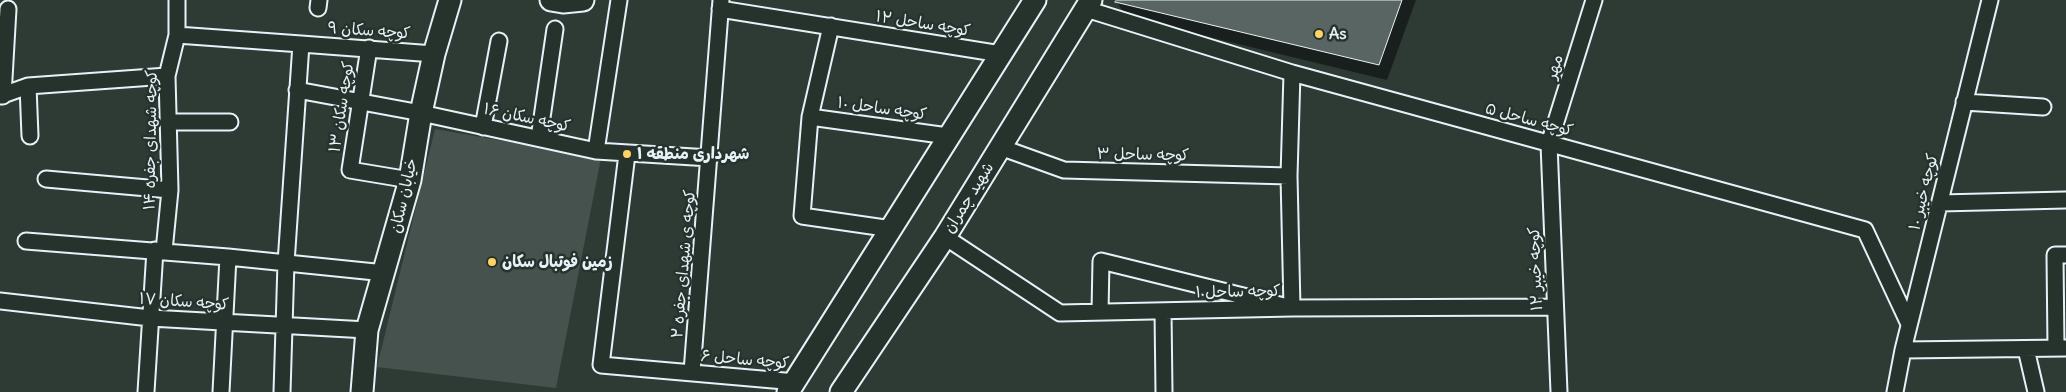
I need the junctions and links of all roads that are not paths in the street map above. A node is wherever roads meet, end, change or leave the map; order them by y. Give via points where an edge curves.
1 (176, 0) edge
2 (450, 0) edge
3 (551, 0) edge
4 (583, 0) edge
5 (618, 0) edge
6 (1035, 0) edge
7 (1594, 0) edge
8 (1990, 0) edge
9 (721, 4) edge
10 (1088, 4) edge
11 (8, 9) dead end
12 (831, 26) junction
13 (555, 29) dead end
14 (177, 35) junction
15 (498, 41) dead end
16 (301, 44) junction
17 (369, 48) junction
18 (434, 54) junction
19 (1001, 54) junction
20 (1292, 73) junction
21 (167, 76) junction
22 (28, 86) junction
23 (297, 90) junction
24 (1, 96) edge
25 (361, 102) junction
26 (1964, 102) junction
27 (2043, 106) dead end
28 (420, 113) junction
29 (810, 117) junction
30 (168, 122) junction
31 (230, 122) dead end
32 (483, 127) junction
33 (30, 136) dead end
34 (948, 136) junction
35 (539, 138) junction
36 (1549, 144) junction
37 (1000, 147) junction
38 (596, 151) junction
39 (626, 154) junction
40 (710, 158) junction
41 (1290, 176) junction
42 (46, 179) dead end
43 (410, 180) junction
44 (170, 190) junction
45 (2066, 200) edge
46 (1940, 204) junction
47 (892, 228) junction
48 (945, 237) junction
49 (26, 241) dead end
50 (159, 251) junction
51 (2066, 255) edge
52 (228, 256) junction
53 (286, 263) junction
54 (384, 274) junction
55 (0, 300) edge
56 (1555, 307) junction
57 (1292, 308) junction
58 (1163, 311) junction
59 (1100, 312) junction
60 (150, 318) junction
61 (224, 322) junction
62 (1909, 324) junction
63 (284, 327) junction
64 (367, 330) junction
65 (2061, 348) edge
66 (2026, 349) junction
67 (1903, 350) junction
68 (692, 372) junction
69 (792, 387) edge
70 (146, 392) edge
71 (221, 392) edge
72 (282, 392) edge
73 (362, 392) edge
74 (841, 392) edge
75 (1164, 392) edge
76 (1559, 392) edge
77 (1895, 392) edge
78 (2036, 392) edge

1 - 14 street, کوچه شهدای جفره ۱۴
2 - 18 street, خیابان سکان
3 - 4 street
5 - 38 street
6 - 19 street
7 - 36 street, مهر
8 - 26 street, کوچه خیبر ۱۰
9 - 12 street, کوچه ساحل ۱۲
9 - 40 street, کوچه ی شهدای جفره ۲
10 - 20 street, کوچه ساحل ۵
10 - 37 street, شهید چمران
11 - 24 street
12 - 19 street, کوچه ساحل ۱۲
12 - 29 street
13 - 35 street
14 - 16 street, کوچه سکان ۹
14 - 21 street, کوچه شهدای جفره ۱۴
15 - 32 street
16 - 17 street, کوچه سکان ۹
16 - 23 street
17 - 18 street, کوچه سکان ۹
17 - 25 street, کوچه سکان ۱۳
18 - 28 street, خیابان سکان
19 - 34 street
20 - 36 street, کوچه ساحل ۵
20 - 41 street
21 - 22 street
21 - 30 street, کوچه شهدای جفره ۱۴
22 - 24 street
22 - 33 street
23 - 25 street, کوچه سکان ۱۶
23 - 53 street
25 - 28 street, کوچه سکان ۱۶
25 - 43 street, کوچه سکان ۱۳ via 350,170
26 - 27 street
26 - 46 street, کوچه خیبر ۱۰
28 - 32 street, کوچه سکان ۱۶
28 - 43 street, خیابان سکان
29 - 34 street, کوچه ساحل ۱۰
29 - 47 street via 802,216
30 - 31 street
30 - 44 street, کوچه شهدای جفره ۱۴
32 - 35 street, کوچه سکان ۱۶
34 - 47 street
35 - 38 street, کوچه سکان ۱۶
36 - 56 street, کوچه خیبر ۱۲
36 - 62 street, کوچه ساحل ۵ via 1865,230
37 - 41 street, کوچه ساحل ۳ via 1064,170
37 - 48 street, شهید چمران
38 - 39 street, کوچه سکان ۱۶
39 - 40 street, کوچه سکان ۱۶
39 - 68 street, کوچه ساحل ۶ via 602,365
40 - 68 street, کوچه ی شهدای جفره ۲
41 - 57 street
42 - 44 street
43 - 54 street, خیابان سکان
44 - 50 street, کوچه شهدای جفره ۱۴
45 - 46 street
46 - 62 street, کوچه خیبر ۱۰
47 - 69 street
48 - 59 street, کوچه ساحل ۱ via 1060,313
48 - 74 street, شهید چمران
49 - 50 street
50 - 52 street
50 - 60 street, کوچه شهدای جفره ۱۴
51 - 65 street via 2055,255
52 - 53 street
52 - 61 street
53 - 54 street
53 - 63 street
54 - 64 street, خیابان سکان
55 - 60 street, کوچه سکان ۱۷
56 - 57 street, کوچه ساحل ۱
56 - 76 street, کوچه خیبر ۱۲
57 - 58 street, کوچه ساحل ۱
57 - 59 street via 1101,261
58 - 59 street, کوچه ساحل ۱
58 - 75 street
60 - 61 street, کوچه سکان ۱۷
60 - 70 street, کوچه شهدای جفره ۱۴
61 - 63 street, کوچه سکان ۱۷
61 - 71 street
62 - 67 street, کوچه خیبر ۱۰
63 - 64 street, کوچه سکان ۱۷
63 - 72 street
64 - 73 street, خیابان سکان
65 - 66 street
66 - 67 street
66 - 78 street
67 - 77 street, کوچه خیبر ۱۰
68 - 69 street, کوچه ساحل ۶

